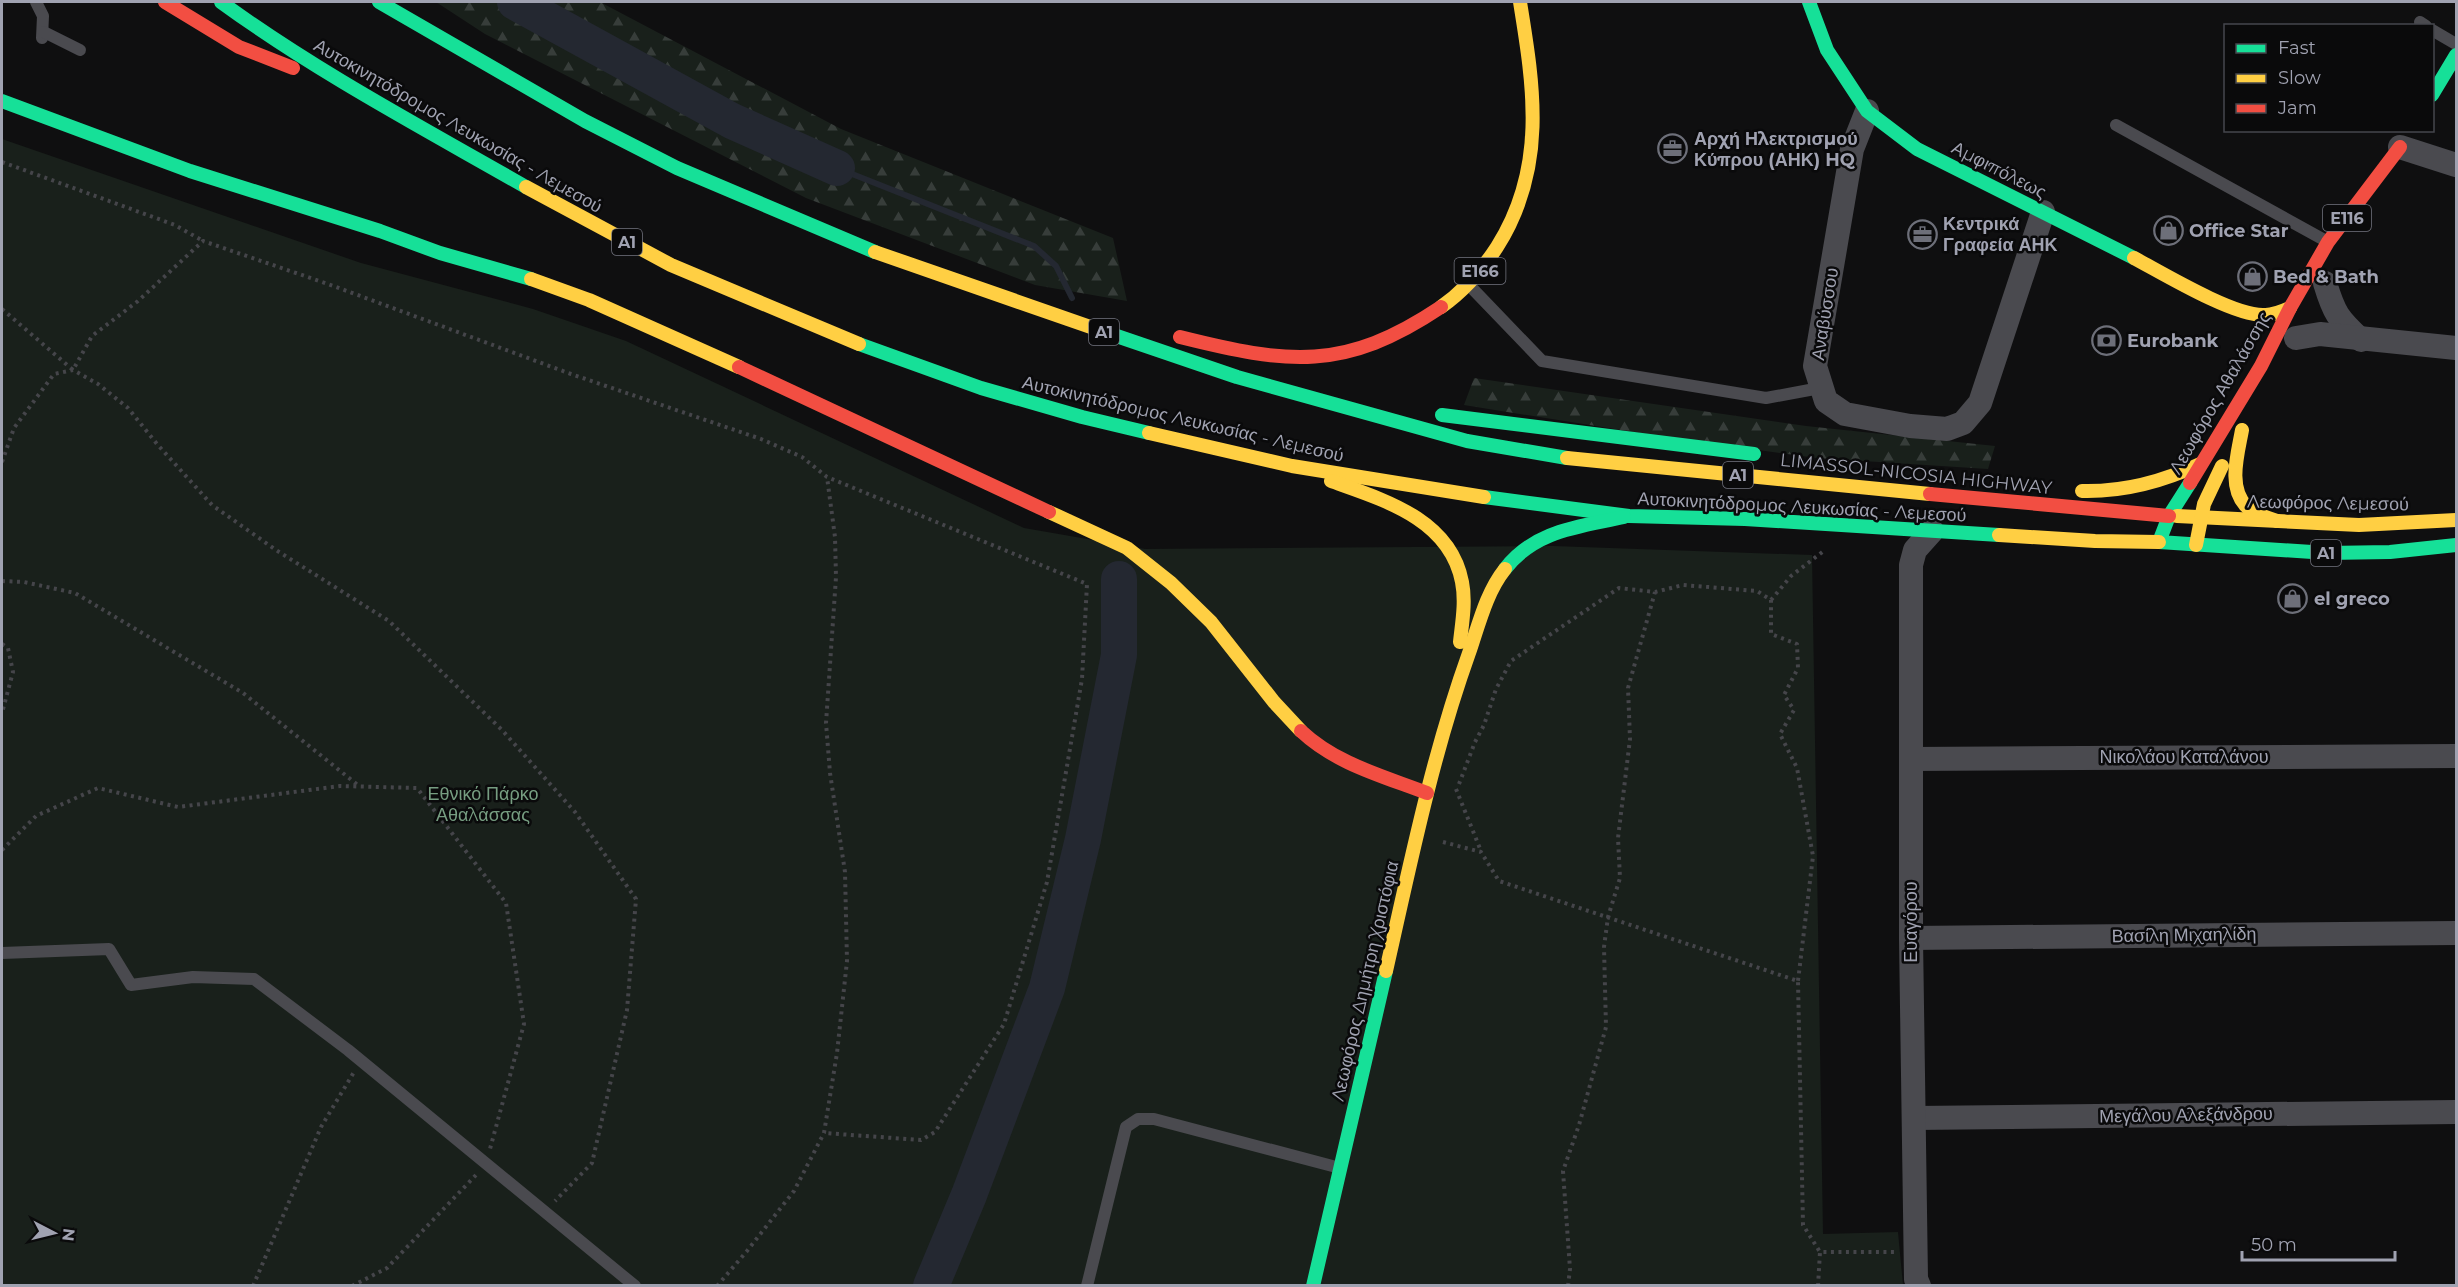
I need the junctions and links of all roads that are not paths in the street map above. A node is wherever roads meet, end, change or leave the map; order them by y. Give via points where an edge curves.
1 (36, 2) edge
2 (165, 2) edge
3 (221, 2) edge
4 (379, 2) edge
5 (1520, 2) edge
6 (1809, 2) edge
7 (2434, 31) edge
8 (2457, 44) edge
9 (80, 50) dead end
10 (2457, 56) edge
11 (357, 90) junction
12 (2434, 93) edge
13 (2, 102) edge
14 (1867, 111) junction
15 (2116, 125) dead end
16 (2403, 143) junction
17 (2457, 165) edge
18 (2043, 212) junction
19 (288, 217) dead end
20 (2354, 231) dead end
21 (2328, 242) junction
22 (440, 253) junction
23 (897, 261) junction
24 (1468, 283) junction
25 (2324, 286) dead end
26 (2232, 308) junction
27 (2290, 308) junction
28 (1100, 315) dead end
29 (2252, 328) dead end
30 (1167, 333) dead end
31 (2297, 336) dead end
32 (2361, 340) junction
33 (2260, 342) dead end
34 (2457, 348) edge
35 (2261, 366) junction
36 (1820, 388) junction
37 (1312, 399) junction
38 (1407, 411) dead end
39 (1430, 413) dead end
40 (1773, 457) dead end
41 (2200, 464) junction
42 (1292, 466) junction
43 (2065, 490) dead end
44 (1629, 516) junction
45 (2169, 516) junction
46 (2199, 518) junction
47 (2457, 520) edge
48 (2277, 522) junction
49 (1932, 531) junction
50 (2159, 542) junction
51 (2196, 545) junction
52 (2457, 545) edge
53 (1457, 686) junction
54 (2457, 756) edge
55 (1911, 759) junction
56 (1400, 767) dead end
57 (1364, 769) junction
58 (1428, 793) junction
59 (2457, 933) edge
60 (1911, 938) junction
61 (2, 953) edge
62 (2457, 1112) edge
63 (1915, 1118) junction
64 (1340, 1168) junction
65 (1917, 1282) edge
66 (635, 1286) edge
67 (1087, 1286) edge
68 (1313, 1286) edge

1 - 9 lane via 43,16 43,35
2 - 11 main road via 239,47
3 - 11 main road, Αυτοκινητόδρομος Λευκωσίας - Λεμεσού / A1
4 - 23 main road, A1 via 585,121 677,168
5 - 24 main road, E166 via 1532,108 1533,143 1528,177 1501,241
6 - 14 main road, Αμφιπόλεως via 1827,50
7 - 8 lane
10 - 12 main road
11 - 42 main road, Αυτοκινητόδρομος Λευκωσίας - Λεμεσού / A1 via 567,212 671,265 836,336 981,388 1071,414
13 - 22 main road via 190,171
14 - 18 main road, Αμφιπόλεως via 1917,149
14 - 36 street, Αναβύσσου via 1852,149 1815,366
15 - 21 lane
16 - 17 street
16 - 20 main road, E116
16 - 21 main road, Λεωφόρος Αθαλάσσης / E116
18 - 26 main road, Αμφιπόλεως
18 - 36 street via 1980,403 1963,423 1947,429 1929,428 1845,414 1826,401
19 - 22 main road via 380,244
21 - 27 main road, Λεωφόρος Αθαλάσσης / E116
22 - 57 main road via 588,300 1127,548 1158,569 1184,594 1300,731 1319,747
23 - 28 main road
23 - 37 main road, A1
24 - 30 main road, E166 via 1420,321 1395,335 1336,354 1303,359 1260,356
24 - 36 lane via 1542,361 1766,398
25 - 32 street via 2339,320
26 - 27 main road, Αμφιπόλεως via 2272,316
26 - 29 main road, Αμφιπόλεως
27 - 35 main road, Λεωφόρος Αθαλάσσης / E116
31 - 32 street via 2320,334
32 - 34 street
33 - 35 main road
35 - 41 main road, Λεωφόρος Αθαλάσσης / E116
37 - 38 main road
37 - 45 main road, LIMASSOL-NICOSIA HIGHWAY / A1 via 1467,441 1559,457
39 - 40 main road
41 - 43 main road via 2149,486
41 - 45 main road, Λεωφόρος Αθαλάσσης / E116
42 - 44 main road, Αυτοκινητόδρομος Λευκωσίας - Λεμεσού / A1 via 1438,491
42 - 53 main road via 1410,513 1444,539 1458,562 1462,584
44 - 49 main road, Αυτοκινητόδρομος Λευκωσίας - Λεμεσού / A1
44 - 53 main road via 1563,530 1532,543 1513,559 1486,603
45 - 46 main road, LIMASSOL-NICOSIA HIGHWAY / A1
45 - 50 main road, Λεωφόρος Αθαλάσσης / E116
46 - 48 main road, Λεωφόρος Λεμεσού / A1
46 - 48 main road via 2207,493 2245,426 2236,469 2237,487 2246,506
46 - 51 main road
47 - 48 main road, Λεωφόρος Λεμεσού / A1 via 2359,525
49 - 50 main road, Αυτοκινητόδρομος Λευκωσίας - Λεμεσού / A1
49 - 55 street, Ευαγόρου via 1915,550 1911,565
50 - 51 main road, A1
51 - 52 main road, A1 via 2337,553
53 - 58 main road, Λεωφόρος Δημήτρη Χριστόφια via 1441,744 1429,761
54 - 55 street, Νικολάου Καταλάνου
55 - 60 street, Ευαγόρου
56 - 57 main road
57 - 58 main road
58 - 64 main road, Λεωφόρος Δημήτρη Χριστόφια
59 - 60 street, Βασίλη Μιχαηλίδη
60 - 63 street, Ευαγόρου
61 - 66 lane via 109,949 131,985 193,977 254,979 361,1061
62 - 63 street, Μεγάλου Αλεξάνδρου
63 - 65 street, Ευαγόρου
64 - 67 lane via 1154,1119 1138,1119 1126,1127
64 - 68 main road, Λεωφόρος Δημήτρη Χριστόφια

